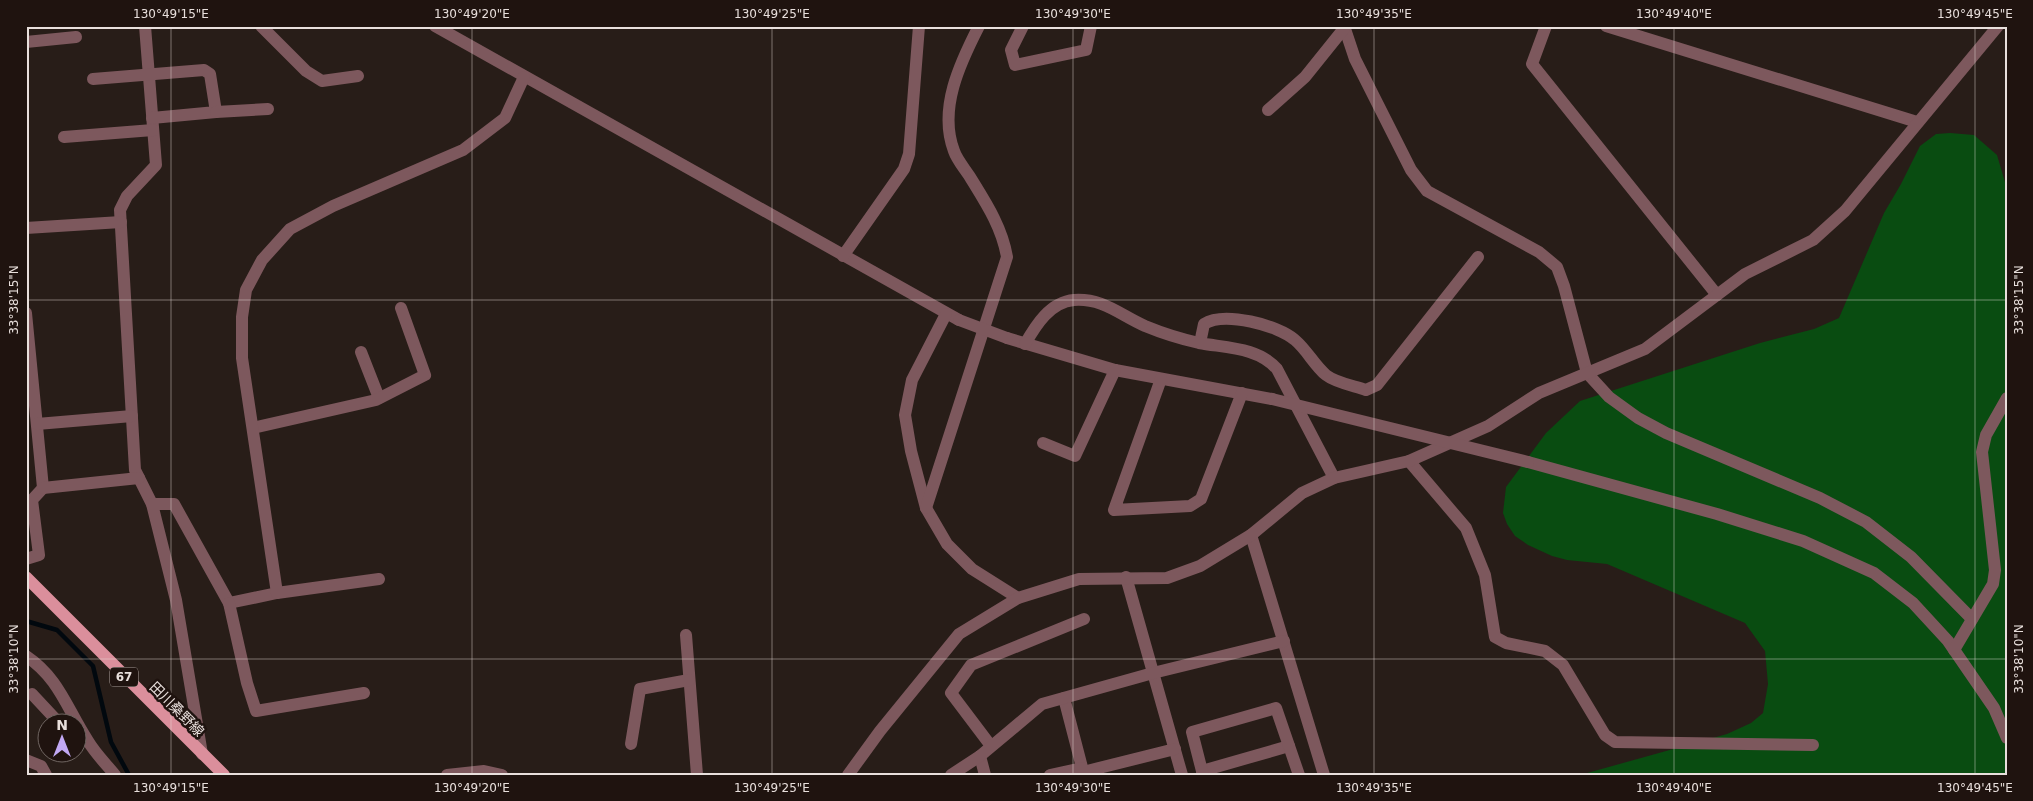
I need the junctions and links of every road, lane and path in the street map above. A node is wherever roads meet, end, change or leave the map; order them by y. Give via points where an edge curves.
1 (145, 26) edge
2 (261, 26) edge
3 (435, 26) edge
4 (919, 26) edge
5 (979, 26) edge
6 (1023, 26) edge
7 (1091, 26) edge
8 (1546, 26) edge
9 (1606, 26) edge
10 (1998, 26) edge
11 (1345, 28) edge
12 (76, 37) dead end
13 (26, 42) edge
14 (149, 75) junction
15 (358, 76) dead end
16 (524, 77) junction
17 (94, 79) dead end
18 (268, 109) dead end
19 (1268, 110) dead end
20 (216, 112) junction
21 (1917, 122) junction
22 (153, 124) junction
23 (64, 137) dead end
24 (120, 222) junction
25 (26, 228) edge
26 (843, 256) junction
27 (1478, 257) dead end
28 (1717, 296) junction
29 (401, 308) dead end
30 (26, 313) edge
31 (946, 314) junction
32 (1200, 343) junction
33 (1025, 344) junction
34 (361, 352) dead end
35 (1115, 370) junction
36 (1587, 373) junction
37 (1161, 379) junction
38 (1242, 393) junction
39 (379, 398) junction
40 (2007, 398) edge
41 (132, 416) junction
42 (37, 424) junction
43 (253, 428) junction
44 (1042, 443) dead end
45 (1410, 461) junction
46 (139, 478) junction
47 (1334, 478) junction
48 (43, 488) junction
49 (152, 504) junction
50 (926, 508) junction
51 (1251, 535) junction
52 (26, 559) edge
53 (1126, 577) junction
54 (26, 578) edge
55 (379, 579) dead end
56 (277, 593) junction
57 (1018, 598) junction
58 (229, 603) junction
59 (1084, 619) dead end
60 (1972, 619) junction
61 (686, 635) dead end
62 (1284, 641) junction
63 (1954, 650) junction
64 (26, 656) edge
65 (1153, 673) junction
66 (690, 680) junction
67 (364, 693) dead end
68 (32, 694) dead end
69 (1064, 698) junction
70 (51, 714) edge
71 (2007, 738) edge
72 (631, 744) dead end
73 (1813, 745) dead end
74 (991, 746) junction
75 (1289, 746) junction
76 (1175, 749) junction
77 (88, 753) edge
78 (97, 753) junction
79 (202, 754) junction
80 (980, 756) junction
81 (26, 760) edge
82 (1083, 772) edge
83 (1203, 773) edge
84 (46, 775) edge
85 (115, 775) edge
86 (224, 775) edge
87 (447, 775) edge
88 (502, 775) edge
89 (697, 775) edge
90 (848, 775) edge
91 (951, 775) edge
92 (985, 775) edge
93 (1050, 775) edge
94 (1182, 775) edge
95 (1300, 775) edge
96 (1324, 775) edge

1 - 14 street
2 - 15 street via 306,71 322,81
3 - 16 street
4 - 26 street via 909,154 904,169
5 - 50 street via 963,56 950,94 949,126 954,151 987,205 1004,239 1007,257
6 - 7 street via 1010,50 1015,65 1086,50
8 - 28 street via 1532,64
9 - 21 street
10 - 21 street
11 - 19 street via 1304,76
11 - 36 street via 1355,59 1411,170 1427,191 1539,252 1557,267
12 - 13 street
14 - 17 street
14 - 20 street via 204,70 210,74
14 - 22 street
16 - 26 street
16 - 43 street via 505,118 463,150 333,206 290,229 262,260 246,290 242,317 242,358
18 - 20 street
20 - 22 street
21 - 28 street via 1845,211 1813,240 1745,274
22 - 23 street
22 - 24 street via 156,165 127,196 120,210
24 - 25 street
24 - 41 street
26 - 31 street
27 - 32 street via 1378,385 1366,390 1327,376 1296,340 1282,330 1254,322 1212,319 1204,324
28 - 36 street via 1645,349
29 - 39 street via 425,375
30 - 42 street
31 - 33 street, bridge
31 - 50 street via 912,380 905,414
32 - 33 street via 1144,326 1096,300 1072,300 1053,308 1037,322
32 - 47 street via 1246,350 1268,359 1277,369
33 - 35 street
34 - 39 street
35 - 37 street
35 - 44 street via 1076,456
36 - 45 street via 1539,393 1488,426
36 - 60 street via 1609,398 1645,422 1820,498 1866,522 1911,557
37 - 38 street
37 - 38 street via 1114,510 1190,506 1201,499
38 - 63 street, bridge via 1528,462 1803,541 1874,573 1913,603
39 - 43 street
40 - 60 street via 1986,435 1982,452 1995,570 1993,584
41 - 42 street
41 - 46 street via 135,470
42 - 48 street
43 - 56 street
45 - 47 street
45 - 73 street via 1466,528 1485,575 1495,637 1506,643 1545,651 1563,665 1605,736 1615,742
46 - 48 street
46 - 49 street
47 - 51 street via 1302,493
48 - 52 street via 32,500 39,555
49 - 58 street via 174,504
49 - 79 street via 176,600
50 - 57 street via 947,544 972,569
51 - 53 street via 1200,566 1167,578
51 - 62 street
53 - 57 street via 1079,579
53 - 65 street
54 - 79 main road, 田川桑野線 / 67
55 - 56 street
56 - 58 street
57 - 90 street via 959,634
58 - 67 street via 256,711
59 - 74 street via 971,665 950,692
60 - 63 street
61 - 66 street
62 - 65 street
62 - 96 street
63 - 71 street via 1994,708
64 - 78 street via 55,682
65 - 69 street
65 - 76 street
66 - 72 street via 640,689
66 - 89 street
68 - 70 street
69 - 74 street via 1042,704
69 - 82 street
74 - 80 street
75 - 83 street
75 - 83 street via 1276,708 1192,732
75 - 95 street
76 - 82 street
76 - 94 street
77 - 78 street
78 - 85 street
79 - 86 main road, 田川桑野線 / 67
80 - 91 street
80 - 92 street
81 - 84 street via 41,766
82 - 93 street
87 - 88 street via 484,771

